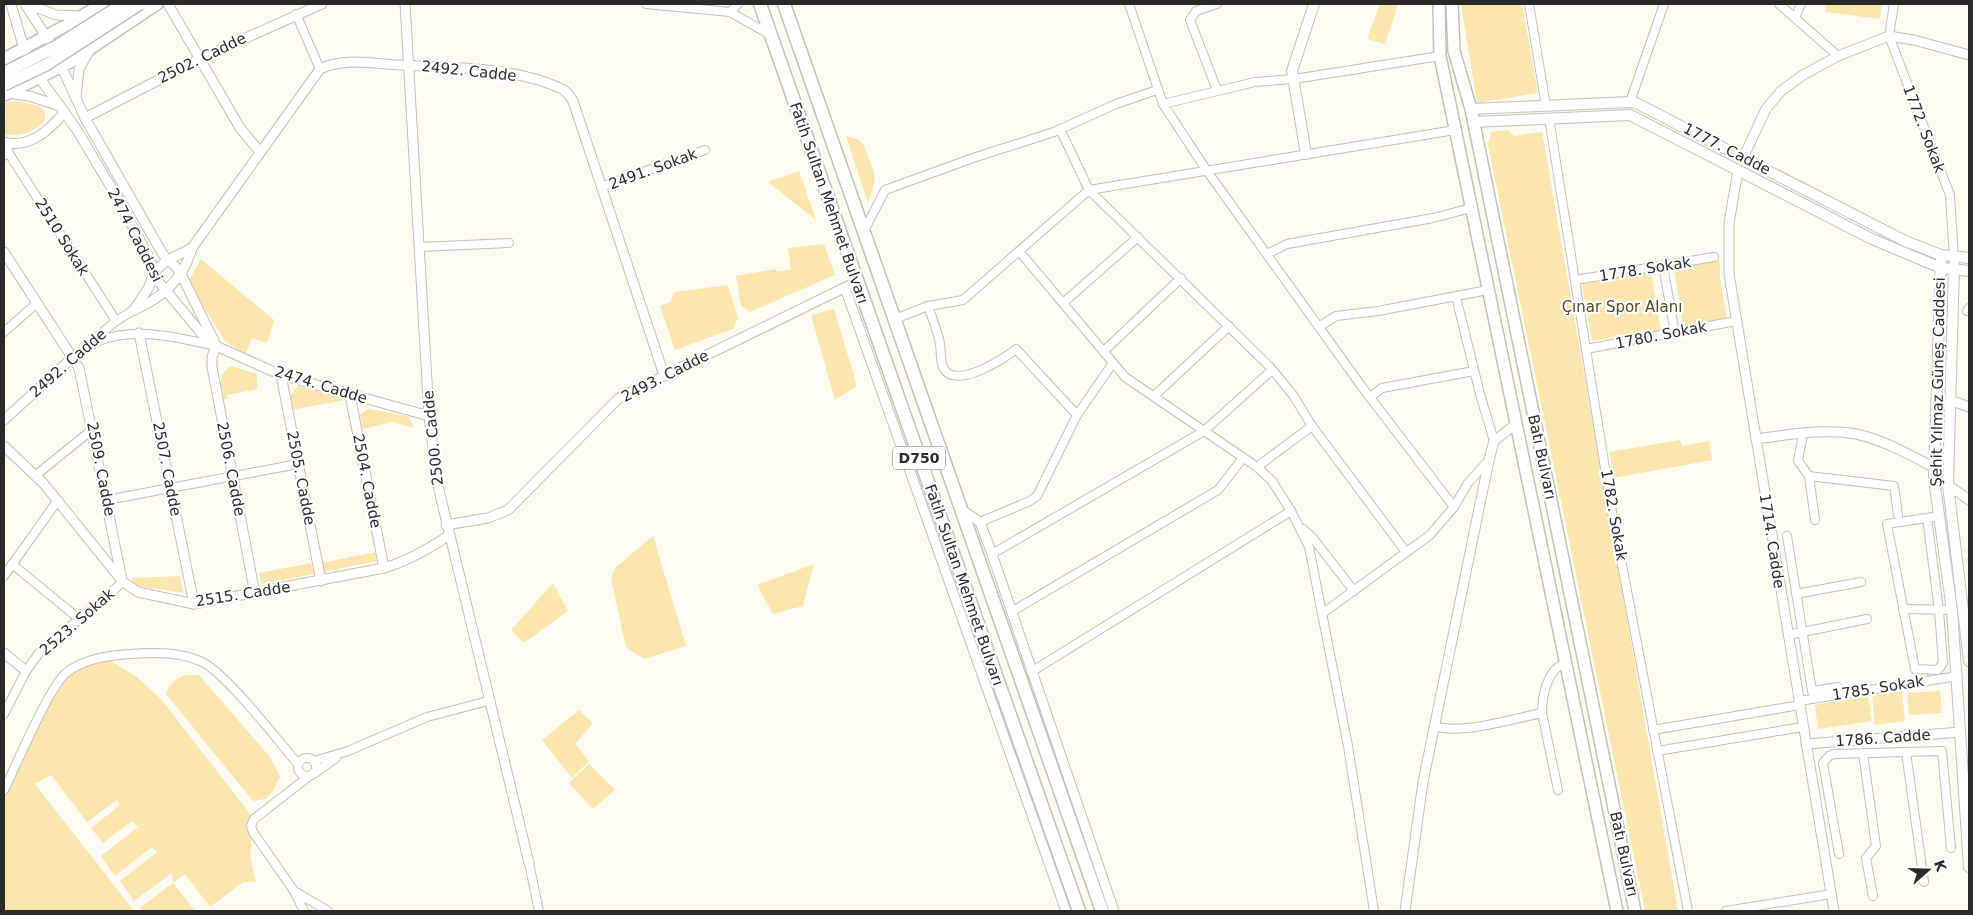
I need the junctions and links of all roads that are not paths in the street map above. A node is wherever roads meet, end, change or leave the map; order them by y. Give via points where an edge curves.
1 (11, 4) edge
2 (26, 4) edge
3 (102, 4) edge
4 (123, 4) edge
5 (140, 4) edge
6 (158, 4) edge
7 (168, 4) edge
8 (322, 4) edge
9 (405, 4) edge
10 (646, 4) edge
11 (738, 4) edge
12 (760, 4) edge
13 (784, 4) edge
14 (1129, 4) edge
15 (1216, 4) edge
16 (1314, 4) edge
17 (1439, 4) edge
18 (1452, 4) edge
19 (1529, 4) edge
20 (1664, 4) edge
21 (1779, 4) edge
22 (1801, 4) edge
23 (1894, 4) edge
24 (730, 12) junction
25 (296, 14) junction
26 (83, 16) junction
27 (1795, 18) junction
28 (769, 34) junction
29 (1889, 36) junction
30 (46, 37) junction
31 (100, 42) junction
32 (24, 49) junction
33 (90, 49) junction
34 (1969, 55) edge
35 (1440, 56) junction
36 (1838, 56) junction
37 (4, 59) edge
38 (199, 59) junction
39 (409, 65) junction
40 (62, 67) junction
41 (4, 69) edge
42 (320, 69) junction
43 (4, 73) edge
44 (40, 78) junction
45 (1294, 79) junction
46 (1157, 90) junction
47 (1217, 90) junction
48 (5, 91) edge
49 (76, 100) junction
50 (1630, 102) junction
51 (1163, 104) junction
52 (1546, 106) junction
53 (62, 109) junction
54 (1470, 109) junction
55 (85, 118) junction
56 (1549, 118) junction
57 (1473, 122) junction
58 (1060, 129) junction
59 (1455, 130) junction
60 (6, 148) edge
61 (705, 150) dead end
62 (260, 152) junction
63 (1306, 154) junction
64 (1743, 158) junction
65 (1206, 170) junction
66 (1738, 170) junction
67 (601, 187) junction
68 (1089, 190) junction
69 (1471, 208) junction
70 (864, 231) junction
71 (1138, 237) junction
72 (509, 243) dead end
73 (421, 247) junction
74 (192, 248) junction
75 (1019, 251) junction
76 (4, 252) edge
77 (1267, 254) junction
78 (1941, 255) junction
79 (1714, 257) dead end
80 (1954, 257) junction
81 (1969, 258) edge
82 (166, 261) junction
83 (1663, 266) junction
84 (1941, 268) junction
85 (1954, 270) junction
86 (1969, 271) edge
87 (154, 272) junction
88 (181, 276) junction
89 (1181, 278) junction
90 (1575, 280) junction
91 (857, 282) junction
92 (845, 288) junction
93 (1488, 290) junction
94 (164, 291) junction
95 (1456, 297) junction
96 (37, 303) junction
97 (1063, 303) junction
98 (928, 306) junction
99 (134, 310) junction
100 (895, 319) junction
101 (116, 321) junction
102 (1736, 321) junction
103 (1229, 326) junction
104 (1320, 326) junction
105 (4, 332) edge
106 (139, 333) junction
107 (1675, 333) junction
108 (216, 346) junction
109 (1586, 350) junction
110 (1104, 351) junction
111 (73, 357) junction
112 (1114, 362) junction
113 (1272, 370) junction
114 (1474, 371) junction
115 (281, 375) junction
116 (664, 375) junction
117 (350, 395) junction
118 (1154, 396) junction
119 (1370, 397) junction
120 (1937, 399) junction
121 (1950, 400) junction
122 (1969, 407) edge
123 (1077, 415) junction
124 (429, 416) junction
125 (4, 420) edge
126 (1516, 424) junction
127 (1312, 426) junction
128 (93, 429) junction
129 (1204, 431) junction
130 (1802, 434) junction
131 (1756, 439) junction
132 (1494, 441) junction
133 (4, 446) edge
134 (1243, 458) junction
135 (1489, 460) junction
136 (298, 464) junction
137 (1257, 467) junction
138 (1935, 468) junction
139 (36, 475) junction
140 (233, 476) junction
141 (1809, 476) junction
142 (1948, 485) junction
143 (170, 488) junction
144 (58, 500) junction
145 (107, 500) junction
146 (1969, 500) edge
147 (1454, 507) junction
148 (960, 509) junction
149 (1291, 511) junction
150 (1898, 515) dead end
151 (1939, 516) junction
152 (1927, 518) junction
153 (1815, 520) dead end
154 (980, 522) junction
155 (446, 525) junction
156 (1299, 526) junction
157 (448, 536) junction
158 (1787, 536) dead end
159 (1406, 552) junction
160 (992, 554) junction
161 (12, 564) junction
162 (384, 568) junction
163 (4, 576) edge
164 (321, 581) junction
165 (123, 582) junction
166 (1861, 582) dead end
167 (1354, 591) junction
168 (255, 594) junction
169 (1796, 594) junction
170 (194, 604) junction
171 (1904, 609) junction
172 (1939, 610) junction
173 (1952, 610) junction
174 (1011, 612) junction
175 (1323, 613) junction
176 (78, 618) junction
177 (1867, 619) dead end
178 (1802, 632) junction
179 (1788, 636) junction
180 (4, 653) edge
181 (1969, 661) edge
182 (1566, 663) junction
183 (26, 671) junction
184 (1032, 672) junction
185 (1958, 676) junction
186 (1838, 687) dead end
187 (488, 701) junction
188 (1799, 703) junction
189 (1542, 713) junction
190 (4, 714) edge
191 (1434, 726) junction
192 (1803, 727) junction
193 (1653, 730) junction
194 (1965, 732) edge
195 (1897, 737) junction
196 (1806, 744) junction
197 (348, 750) junction
198 (1657, 751) junction
199 (1903, 752) junction
200 (1863, 753) junction
201 (314, 761) junction
202 (300, 762) junction
203 (300, 774) junction
204 (311, 775) junction
205 (4, 790) edge
206 (1558, 790) dead end
207 (288, 794) junction
208 (1951, 848) dead end
209 (1840, 854) dead end
210 (528, 863) joint
211 (1969, 867) edge
212 (1924, 882) dead end
213 (294, 891) junction
214 (1831, 894) junction
215 (1873, 896) dead end
216 (1768, 908) edge
217 (304, 911) edge
218 (328, 911) edge
219 (540, 911) edge
220 (1066, 911) edge
221 (1079, 911) edge
222 (1102, 911) edge
223 (1114, 911) edge
224 (1374, 911) edge
225 (1405, 911) edge
226 (1617, 911) edge
227 (1635, 911) edge
228 (1688, 911) edge
229 (1726, 911) edge
230 (1834, 911) edge

1 - 32 street, 2474 Caddesi
2 - 26 street via 56,15
2 - 30 street, 2474 Caddesi
3 - 26 main road
4 - 43 main road, bridge via 57,46
5 - 48 main road, bridge
6 - 31 main road
7 - 38 street
8 - 25 street, 2502. Cadde
9 - 39 street, 2500. Cadde
10 - 24 street
11 - 24 street
12 - 28 highway, Fatih Sultan Mehmet Bulvarı / D750
13 - 70 highway, Fatih Sultan Mehmet Bulvarı / D750
14 - 46 street
15 - 47 street via 1196,11 1190,20
16 - 45 main road via 1292,72
17 - 35 main road, Batı Bulvarı
18 - 54 main road, Batı Bulvarı via 1454,51
19 - 52 street
20 - 50 street
21 - 27 street
22 - 27 street
23 - 29 street, 1772. Sokak
24 - 28 street
25 - 38 street, 2502. Cadde
25 - 42 street
26 - 30 main road
26 - 31 main road via 81,28 84,38 88,42
27 - 36 street
28 - 91 highway, Fatih Sultan Mehmet Bulvarı / D750
29 - 34 street
29 - 36 street
29 - 80 street, 1772. Sokak via 1950,195
30 - 32 main road
30 - 40 street, 2474 Caddesi
31 - 33 main road
32 - 37 main road
32 - 44 street, 2474 Caddesi
33 - 40 main road
33 - 49 street via 78,74
35 - 45 street
35 - 59 main road, Batı Bulvarı
36 - 64 street via 1803,74 1781,91 1766,109
38 - 55 street, 2502. Cadde
38 - 62 street via 240,128
39 - 42 street, 2492. Cadde via 344,62
39 - 67 street, 2492. Cadde via 495,71 561,88 573,101
39 - 73 street, 2500. Cadde
40 - 44 main road
40 - 49 street, 2474 Caddesi
41 - 48 main road via 11,85
42 - 62 street
44 - 48 main road
44 - 53 street, 2474 Caddesi
45 - 47 street via 1255,82
45 - 63 main road
46 - 51 street
46 - 58 street
47 - 51 street
48 - 53 street
49 - 55 street, 2474 Caddesi
50 - 52 main road, 1777. Cadde
50 - 64 main road, 1777. Cadde
51 - 65 street
52 - 54 main road, 1777. Cadde
53 - 60 street via 41,136
53 - 87 street, 2474 Caddesi via 115,194
54 - 57 main road, Batı Bulvarı
55 - 82 street, 2474 Caddesi
56 - 57 main road, 1777. Cadde
56 - 66 main road, 1777. Cadde via 1630,115
56 - 90 street, 1782. Sokak
57 - 227 main road, Batı Bulvarı
58 - 68 street
58 - 70 street via 886,190
59 - 63 street
59 - 69 main road, Batı Bulvarı
60 - 101 street, 2510 Sokak
61 - 67 street, 2491. Sokak
62 - 74 street
63 - 65 street
64 - 66 main road
64 - 78 main road, 1777. Cadde via 1877,227
65 - 68 street
65 - 77 street
66 - 84 main road, 1777. Cadde via 1872,239
66 - 102 street, 1714. Cadde via 1728,223 1727,255
67 - 116 street, 2492. Cadde
68 - 71 street
68 - 75 street
69 - 77 street via 1433,218 1287,244
69 - 93 main road, Batı Bulvarı
70 - 100 highway, Fatih Sultan Mehmet Bulvarı / D750
71 - 89 street
71 - 97 street
72 - 73 street
73 - 124 street, 2500. Cadde
74 - 82 street
74 - 88 street
75 - 97 street
75 - 98 street via 963,300
76 - 96 street, 2509. Cadde
77 - 104 street
78 - 80 main road, 1777. Cadde
78 - 84 main road, Şehit Yılmaz Güneş Caddesi
79 - 83 street, 1778. Sokak
80 - 81 main road, 1777. Cadde
80 - 85 main road, Şehit Yılmaz Güneş Caddesi
82 - 87 street
82 - 88 street, 2474 Caddesi via 176,266
83 - 90 street, 1778. Sokak
83 - 107 street
84 - 85 main road, 1777. Cadde
84 - 120 main road, Şehit Yılmaz Güneş Caddesi
85 - 86 main road, 1777. Cadde
85 - 121 main road, Şehit Yılmaz Güneş Caddesi
87 - 94 street, 2474 Caddesi
87 - 99 street via 149,287
88 - 94 street
88 - 108 street, 2474 Caddesi
89 - 103 street
89 - 110 street
90 - 109 street, 1782. Sokak
91 - 92 street, 2493. Cadde
91 - 221 highway, Fatih Sultan Mehmet Bulvarı / D750
92 - 116 street, 2493. Cadde
92 - 220 street
93 - 95 street
93 - 126 main road, Batı Bulvarı
94 - 99 street
94 - 108 street, 2474 Caddesi
95 - 104 street via 1336,316
95 - 114 street
96 - 105 street
96 - 111 street, 2509. Cadde
97 - 110 street
98 - 100 street
98 - 123 street via 940,341 944,369 950,376 978,371 1016,349
99 - 101 street, 2492. Cadde
100 - 148 highway, Fatih Sultan Mehmet Bulvarı / D750
101 - 111 street, 2492. Cadde
102 - 107 street, 1780. Sokak
102 - 131 street, 1714. Cadde
103 - 113 street
103 - 118 street
104 - 119 street
106 - 108 street
106 - 111 street via 97,342
106 - 143 street, 2507. Cadde
107 - 109 street, 1780. Sokak
108 - 115 street, 2474. Cadde
108 - 140 street, 2506. Cadde via 212,367
109 - 193 street, 1782. Sokak via 1612,512
110 - 112 street
111 - 125 street, 2492. Cadde
111 - 128 street, 2509. Cadde via 83,379
112 - 118 street via 1125,376
112 - 123 street
113 - 127 street via 1293,395
113 - 129 street
114 - 119 street via 1382,388
114 - 132 street
115 - 117 street, 2474. Cadde
115 - 136 street, 2505. Cadde
116 - 155 street, 2493. Cadde via 619,398 508,510 488,518
117 - 124 street, 2474. Cadde
117 - 162 street, 2504. Cadde
118 - 129 street
119 - 147 street
120 - 121 main road
120 - 138 main road, Şehit Yılmaz Güneş Caddesi
121 - 122 street
121 - 142 main road, Şehit Yılmaz Güneş Caddesi
123 - 154 street via 1037,496
124 - 155 street, 2500. Cadde
126 - 132 street
126 - 182 main road, Batı Bulvarı
127 - 137 street
127 - 159 street
128 - 139 street
128 - 145 street, 2509. Cadde
129 - 134 street
129 - 160 street
130 - 131 street
130 - 138 street via 1857,435 1888,445
130 - 141 street via 1798,461
131 - 179 street, 1714. Cadde
132 - 135 street
133 - 139 street, 2515. Cadde
134 - 137 street
134 - 174 street via 1218,490
135 - 147 street via 1468,483
135 - 191 street
136 - 140 street
136 - 164 street, 2505. Cadde
137 - 149 street via 1272,481
138 - 151 main road, Şehit Yılmaz Güneş Caddesi
139 - 144 street, 2515. Cadde
140 - 143 street
140 - 168 street, 2506. Cadde
141 - 150 street via 1894,486
141 - 153 street
142 - 146 street
142 - 181 main road, Şehit Yılmaz Güneş Caddesi
143 - 145 street
143 - 170 street, 2507. Cadde
144 - 161 street
144 - 165 street, 2515. Cadde
145 - 165 street, 2509. Cadde
147 - 159 street via 1430,535
148 - 154 street
148 - 222 highway, Fatih Sultan Mehmet Bulvarı / D750
149 - 156 street
149 - 184 street
151 - 152 street
151 - 173 main road, Şehit Yılmaz Güneş Caddesi
152 - 171 street via 1887,524
152 - 172 street
154 - 160 street
155 - 157 street, 2500. Cadde
156 - 167 street via 1312,537
156 - 175 street via 1310,547
157 - 162 street, 2515. Cadde via 416,557
157 - 187 street, 2500. Cadde
158 - 169 street
159 - 167 street
160 - 174 street
161 - 163 street
161 - 176 street
162 - 164 street, 2515. Cadde
164 - 168 street, 2515. Cadde
165 - 170 street, 2515. Cadde via 138,592
165 - 176 street, 2523. Sokak
166 - 169 street
167 - 175 street
168 - 170 street, 2515. Cadde
169 - 178 street
171 - 172 street
171 - 172 street via 1915,669 1938,670 1942,667
172 - 173 street
173 - 185 main road, Şehit Yılmaz Güneş Caddesi
174 - 184 street
175 - 224 street
176 - 183 street, 2523. Sokak via 48,645
177 - 178 street
178 - 179 street
178 - 186 street via 1812,691
179 - 188 street, 1714. Cadde
180 - 183 street
182 - 189 street via 1552,673 1542,701
182 - 226 main road, Batı Bulvarı
183 - 190 street, 2523. Sokak
184 - 223 street
185 - 188 street, 1785. Sokak
185 - 194 main road, Şehit Yılmaz Güneş Caddesi
187 - 197 street via 427,717
187 - 210 street, 2500. Cadde
188 - 192 street, 1714. Cadde
188 - 193 street, 1785. Sokak
189 - 191 street via 1460,729
189 - 206 street
191 - 225 street
192 - 196 street, 1714. Cadde
192 - 198 street
193 - 198 street, 1782. Sokak
194 - 195 street, 1786. Cadde
194 - 211 main road, Şehit Yılmaz Güneş Caddesi
195 - 196 street, 1786. Cadde
195 - 199 street
196 - 214 street, 1714. Cadde
197 - 201 street
197 - 204 street
198 - 228 street, 1782. Sokak
199 - 200 street
199 - 208 street via 1940,750 1944,753
199 - 212 street
200 - 209 street via 1834,754 1823,763
200 - 215 street via 1876,846 1866,858
201 - 202 street via 308,758
201 - 204 street via 316,767
202 - 203 street
202 - 205 street via 204,663 169,654 112,655 66,673 52,693
203 - 204 street
203 - 207 street
204 - 207 street
207 - 213 street via 254,819 251,826
210 - 219 street
213 - 217 street
213 - 218 street
214 - 216 street
214 - 230 street, 1714. Cadde
216 - 229 street

